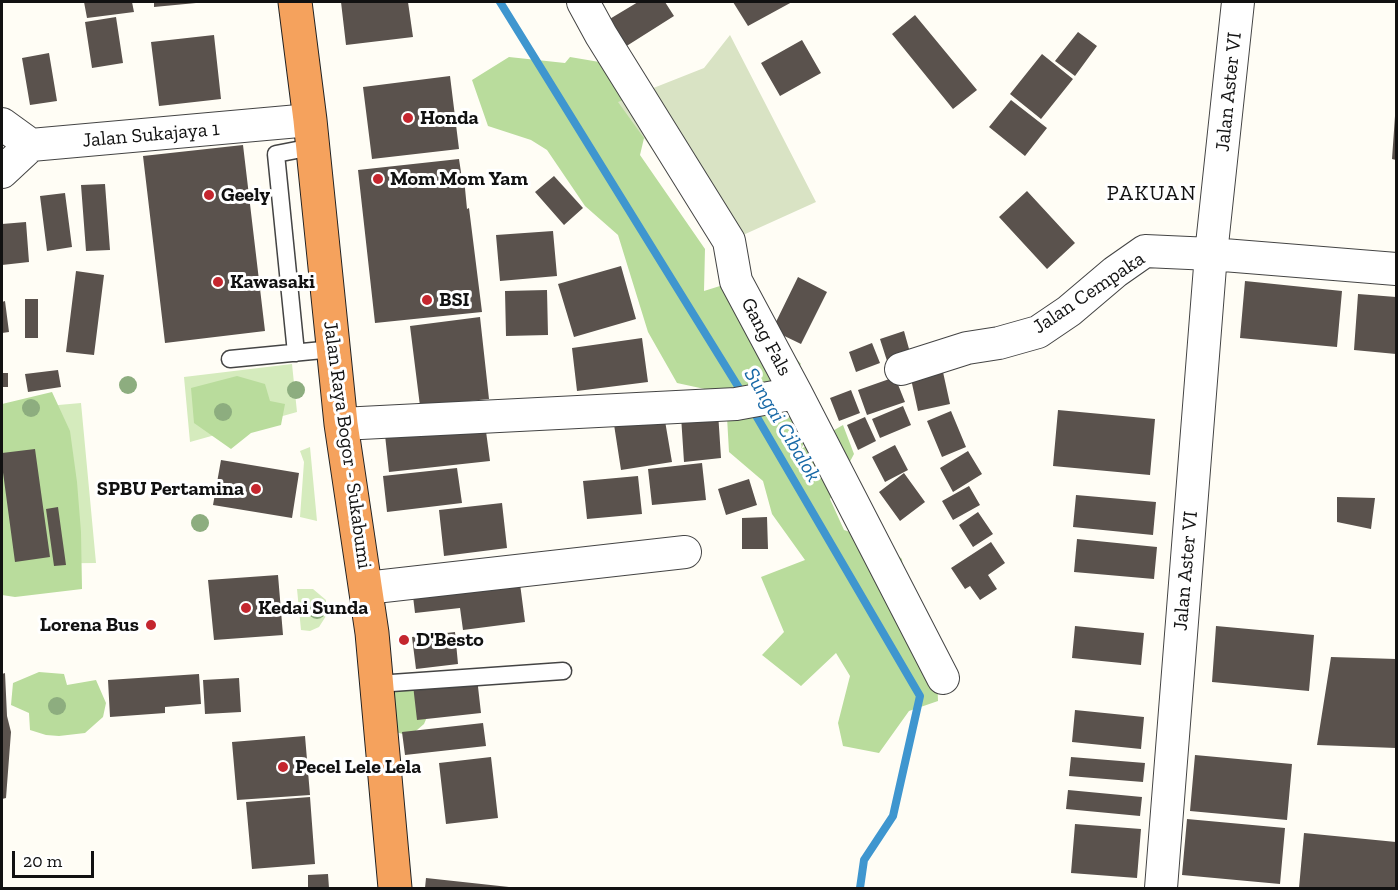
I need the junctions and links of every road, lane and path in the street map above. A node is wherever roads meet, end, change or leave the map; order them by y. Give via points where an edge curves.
1 (295, 2) edge
2 (583, 2) edge
3 (1238, 2) edge
4 (2, 124) edge
5 (311, 134) junction
6 (31, 145) junction
7 (2, 172) edge
8 (1211, 254) junction
9 (1396, 269) edge
10 (333, 349) junction
11 (296, 352) junction
12 (230, 358) dead end
13 (901, 369) dead end
14 (788, 394) junction
15 (340, 424) junction
16 (685, 552) dead end
17 (366, 588) junction
18 (563, 671) dead end
19 (943, 678) dead end
20 (377, 684) junction
21 (395, 888) edge
22 (1161, 888) edge

1 - 5 highway, Jalan Raya Bogor - Sukabumi
2 - 14 street, Gang Fals via 729,241 736,281
3 - 8 street, Jalan Aster VI
4 - 6 street
5 - 6 street, Jalan Sukajaya 1
5 - 10 highway, Jalan Raya Bogor - Sukabumi
5 - 11 lane via 276,154
6 - 7 street
8 - 9 street
8 - 13 street, Jalan Cempaka via 1145,251 1038,332 967,348
8 - 22 street, Jalan Aster VI
10 - 11 lane
10 - 15 highway, Jalan Raya Bogor - Sukabumi
11 - 12 lane
14 - 15 street via 736,404
14 - 19 street, Gang Fals
15 - 17 highway, Jalan Raya Bogor - Sukabumi
16 - 17 street
17 - 20 highway, Jalan Raya Bogor - Sukabumi
18 - 20 lane
20 - 21 highway, Jalan Raya Bogor - Sukabumi

